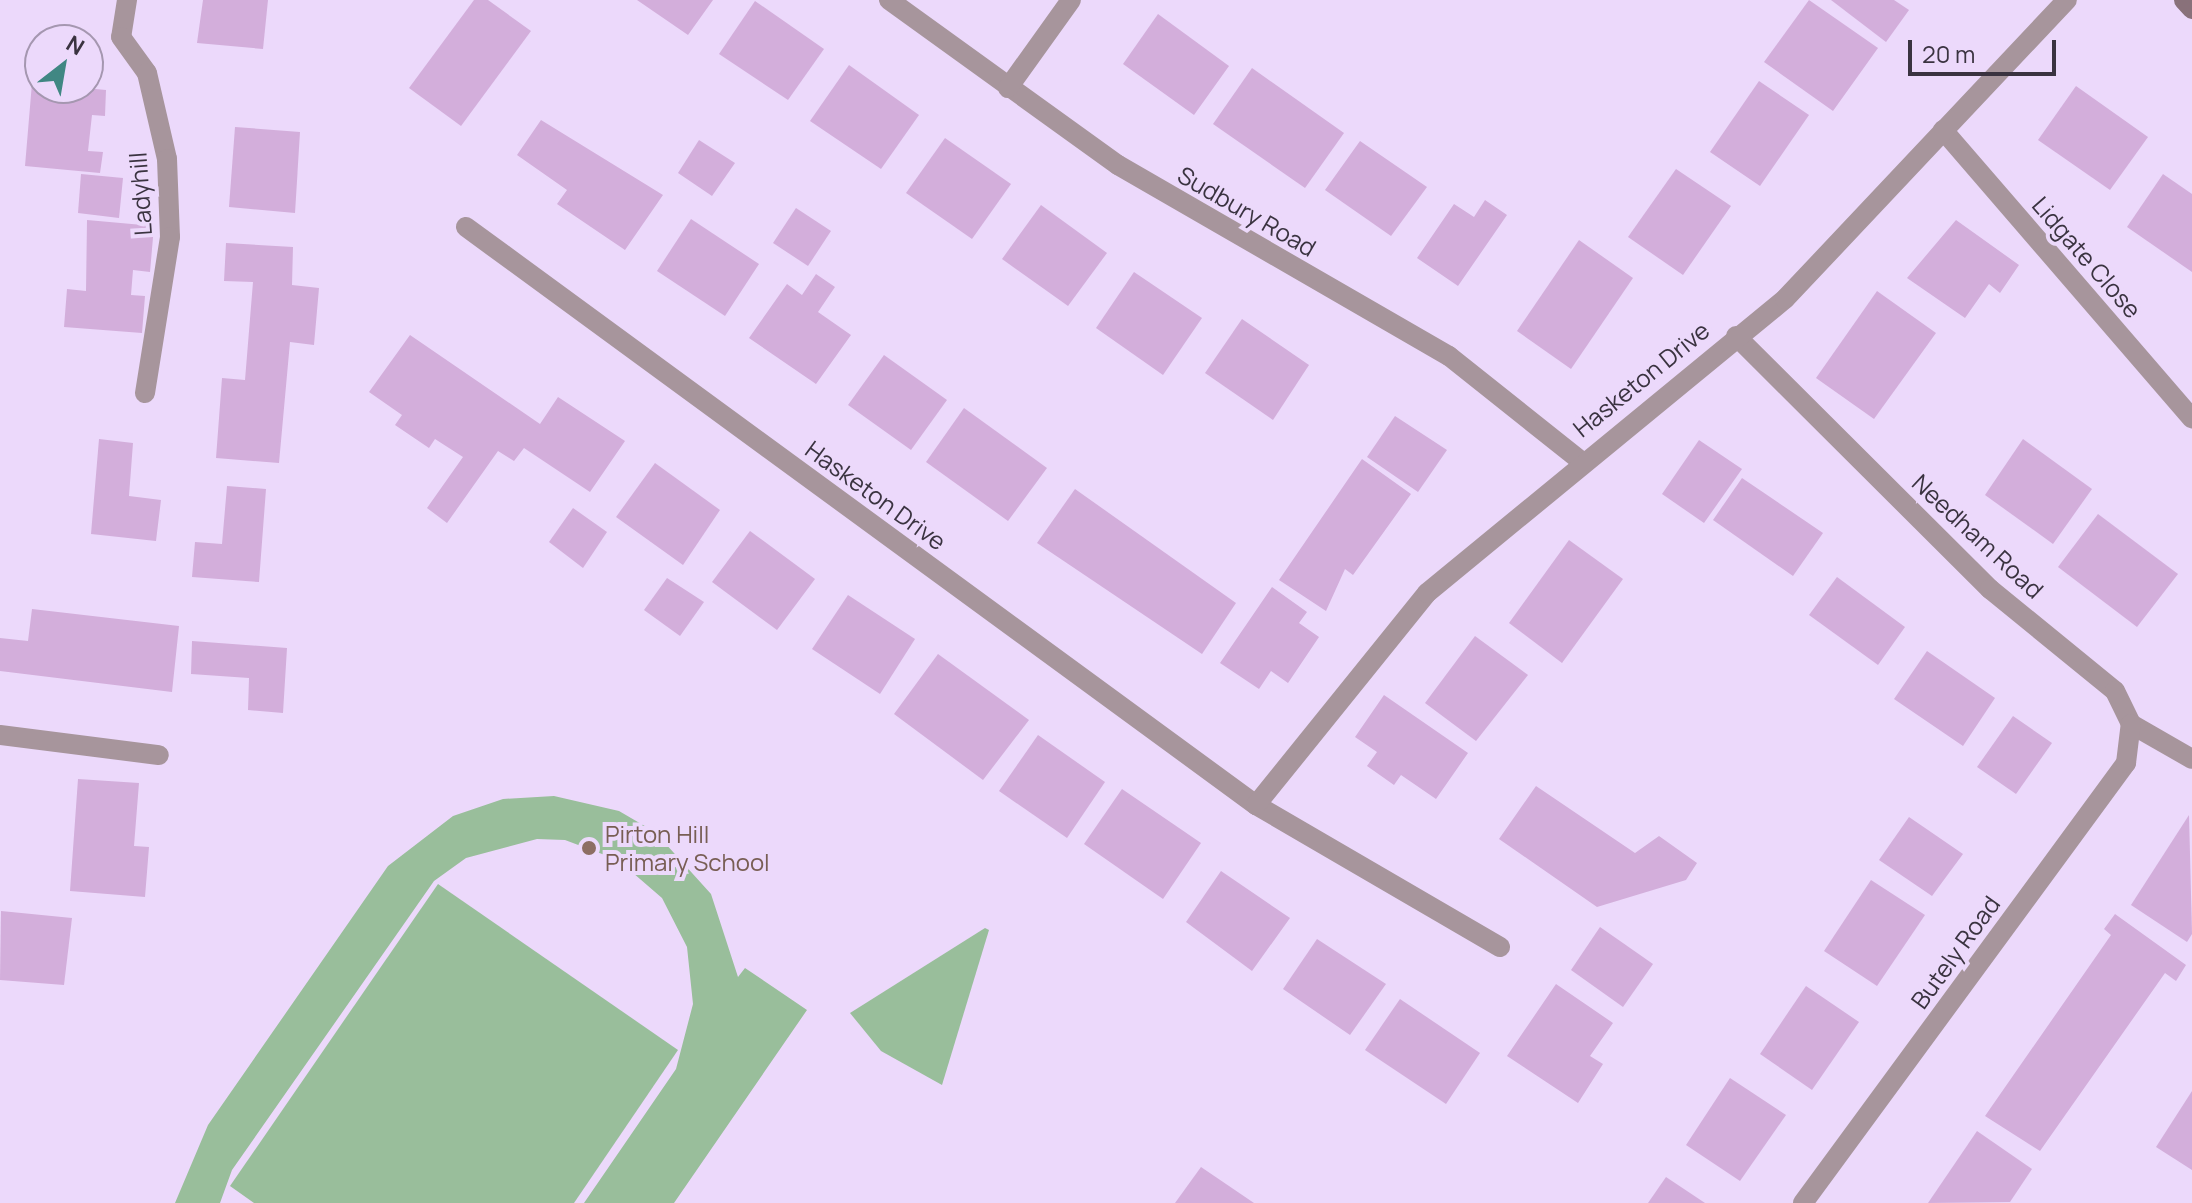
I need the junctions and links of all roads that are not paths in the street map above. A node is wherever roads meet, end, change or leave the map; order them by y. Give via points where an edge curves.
1 (127, 0) edge
2 (889, 0) edge
3 (1071, 0) edge
4 (2067, 0) edge
5 (2184, 0) edge
6 (2192, 9) edge
7 (1008, 88) junction
8 (1943, 130) junction
9 (466, 227) dead end
10 (1736, 336) junction
11 (145, 393) dead end
12 (2192, 418) edge
13 (1581, 461) junction
14 (2131, 724) junction
15 (0, 735) edge
16 (159, 755) dead end
17 (2192, 759) edge
18 (1256, 805) junction
19 (1500, 947) dead end
20 (1803, 1203) edge

1 - 11 street, Ladyhill via 121,37 147,73 167,159 170,237
2 - 7 street, Sudbury Road
3 - 7 street
4 - 8 street, Hasketon Drive
5 - 6 main road
7 - 13 street, Sudbury Road via 1218,226 1449,356
8 - 10 street, Hasketon Drive via 1785,299
8 - 12 street, Lidgate Close
9 - 18 street, Hasketon Drive
10 - 13 street, Hasketon Drive
10 - 14 street, Needham Road via 1990,589 2115,691
13 - 18 street, Hasketon Drive via 1427,593
14 - 17 street
14 - 20 street, Butely Road via 2126,763
15 - 16 street
18 - 19 street, Hasketon Drive

